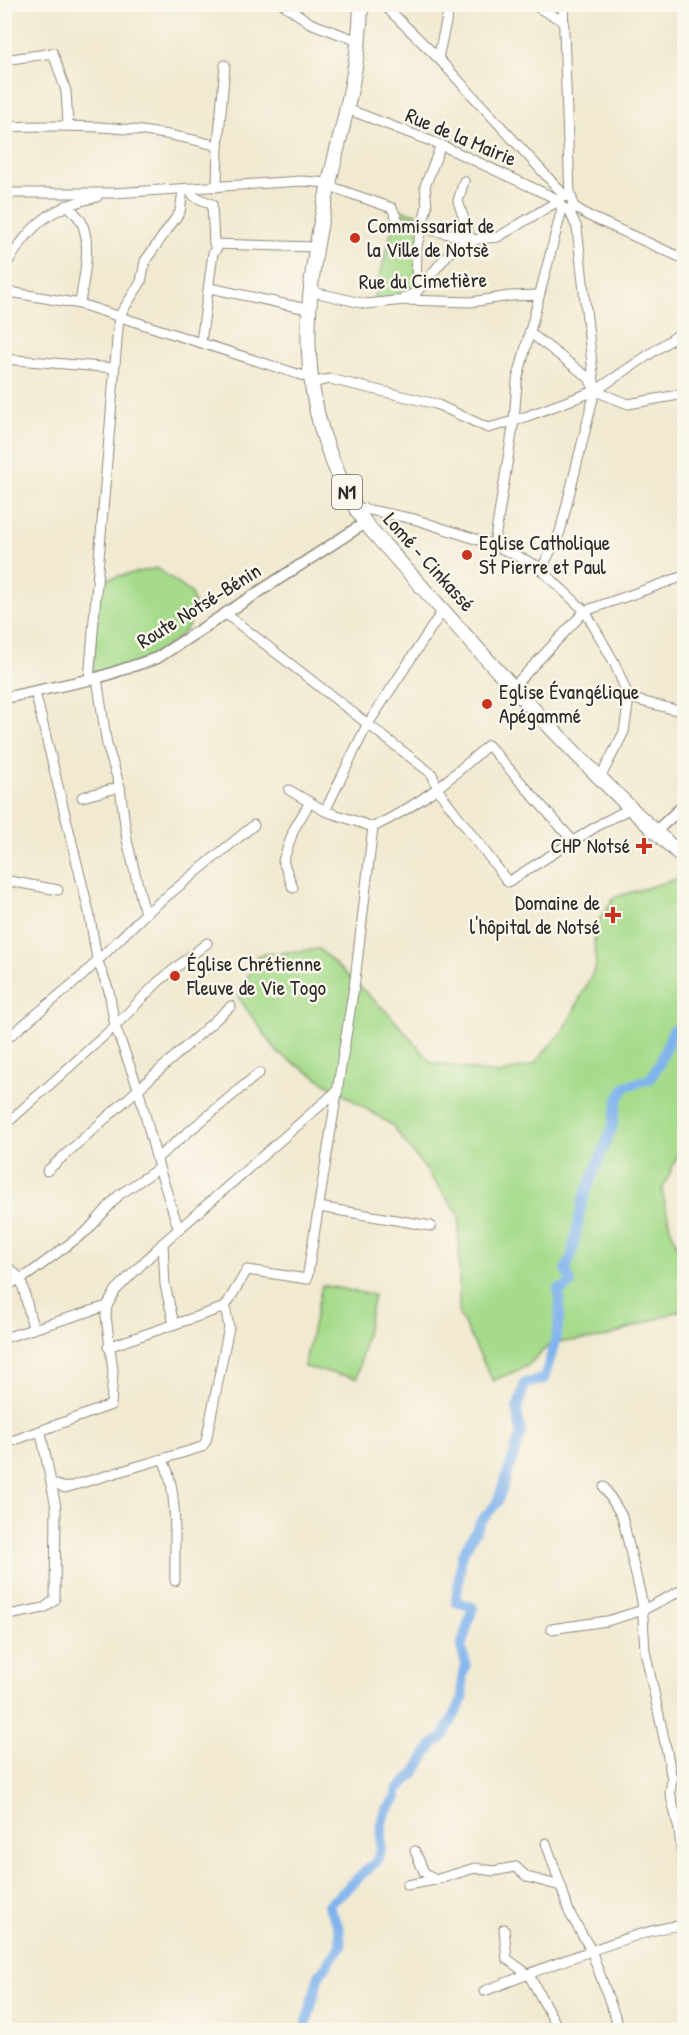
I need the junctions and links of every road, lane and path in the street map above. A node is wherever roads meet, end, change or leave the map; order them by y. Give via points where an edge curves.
1 (283, 4) edge
2 (361, 4) edge
3 (383, 4) edge
4 (450, 4) edge
5 (531, 4) edge
6 (563, 4) edge
7 (562, 21) junction
8 (360, 42) junction
9 (438, 58) junction
10 (4, 60) edge
11 (225, 65) dead end
12 (347, 109) junction
13 (68, 124) junction
14 (4, 127) edge
15 (441, 145) junction
16 (218, 146) junction
17 (464, 181) dead end
18 (329, 185) junction
19 (218, 187) junction
20 (186, 189) junction
21 (4, 193) edge
22 (114, 193) junction
23 (565, 203) junction
24 (67, 205) junction
25 (421, 228) junction
26 (474, 239) junction
27 (219, 245) junction
28 (316, 247) junction
29 (684, 259) edge
30 (4, 268) edge
31 (210, 288) junction
32 (4, 291) edge
33 (309, 291) junction
34 (416, 293) junction
35 (539, 295) junction
36 (399, 300) junction
37 (80, 304) junction
38 (307, 309) junction
39 (119, 316) junction
40 (684, 331) edge
41 (529, 332) junction
42 (201, 342) junction
43 (4, 359) edge
44 (114, 368) junction
45 (310, 380) junction
46 (595, 391) junction
47 (684, 394) edge
48 (514, 421) junction
49 (355, 507) junction
50 (365, 523) junction
51 (494, 545) junction
52 (541, 570) junction
53 (684, 576) edge
54 (443, 610) junction
55 (585, 611) junction
56 (226, 614) junction
57 (93, 679) junction
58 (514, 686) junction
59 (35, 692) junction
60 (4, 698) edge
61 (630, 698) junction
62 (684, 712) edge
63 (369, 723) junction
64 (601, 776) junction
65 (120, 787) junction
66 (289, 790) dead end
67 (438, 790) junction
68 (82, 797) dead end
69 (310, 802) junction
70 (684, 805) edge
71 (631, 808) junction
72 (325, 810) junction
73 (254, 825) dead end
74 (373, 827) junction
75 (655, 832) junction
76 (573, 841) junction
77 (684, 858) edge
78 (4, 880) edge
79 (293, 888) dead end
80 (58, 890) dead end
81 (144, 914) junction
82 (207, 943) dead end
83 (97, 959) junction
84 (231, 1006) dead end
85 (115, 1026) junction
86 (4, 1041) edge
87 (259, 1073) dead end
88 (138, 1088) junction
89 (339, 1089) junction
90 (4, 1126) edge
91 (157, 1158) junction
92 (159, 1168) junction
93 (47, 1171) dead end
94 (319, 1207) junction
95 (431, 1226) dead end
96 (179, 1230) junction
97 (163, 1243) junction
98 (4, 1258) edge
99 (21, 1279) junction
100 (4, 1287) edge
101 (107, 1306) junction
102 (225, 1307) junction
103 (174, 1324) junction
104 (33, 1328) junction
105 (4, 1338) edge
106 (108, 1347) junction
107 (41, 1433) junction
108 (4, 1444) edge
109 (163, 1460) junction
110 (51, 1483) junction
111 (604, 1487) dead end
112 (175, 1581) dead end
113 (684, 1589) edge
114 (643, 1610) junction
115 (4, 1616) edge
116 (551, 1629) dead end
117 (546, 1843) dead end
118 (415, 1851) dead end
119 (684, 1863) edge
120 (684, 1879) edge
121 (435, 1880) junction
122 (407, 1885) dead end
123 (561, 1886) junction
124 (684, 1927) edge
125 (504, 1929) dead end
126 (591, 1950) junction
127 (529, 1975) junction
128 (484, 1991) dead end
129 (559, 2031) edge
130 (620, 2031) edge

1 - 8 street via 310,23
2 - 8 highway, Lomé - Cinkassé / N1
3 - 9 street
4 - 9 street
5 - 7 street
6 - 7 street
7 - 23 street
8 - 12 highway, Lomé - Cinkassé / N1
9 - 23 street
10 - 13 street via 54,52 66,91
11 - 16 street
12 - 15 street, Rue de la Mairie
12 - 18 highway, Lomé - Cinkassé / N1
13 - 14 street
13 - 16 street via 142,130
15 - 23 street, Rue de la Mairie
15 - 25 street via 425,186 427,206
16 - 19 street
17 - 26 street via 458,201
18 - 19 street via 301,181
18 - 25 street via 392,208 399,223
18 - 28 highway, Lomé - Cinkassé / N1
19 - 20 street
20 - 22 street
20 - 27 street via 212,204 212,239
20 - 39 street via 180,212 145,261 141,282
21 - 22 street
22 - 24 street
23 - 26 street via 498,237
23 - 29 street, Rue de la Mairie
23 - 35 street
23 - 46 street via 577,228
24 - 30 street via 48,214 21,242
24 - 37 street via 82,221 84,230
25 - 26 street
25 - 34 street
26 - 34 street via 454,247
27 - 28 street
27 - 31 street via 213,253
28 - 33 highway, Lomé - Cinkassé / N1
31 - 38 street
31 - 42 street
32 - 37 street
33 - 36 street, Rue du Cimetière via 366,304
33 - 38 highway, Lomé - Cinkassé / N1
34 - 36 street
35 - 36 street, Rue du Cimetière via 471,302
35 - 41 street
37 - 39 street
38 - 45 highway, Lomé - Cinkassé / N1
39 - 42 street
39 - 44 street
40 - 46 street
41 - 46 street via 589,378
41 - 48 street via 517,381
42 - 45 street
43 - 44 street
44 - 57 street
45 - 48 street via 330,379 436,404 488,428
45 - 49 highway, Lomé - Cinkassé / N1 via 326,442
46 - 47 street via 628,404
46 - 48 street
46 - 52 street via 560,532
48 - 51 street
49 - 50 highway, Lomé - Cinkassé / N1
49 - 51 street via 414,519
50 - 54 highway, Lomé - Cinkassé / N1
50 - 56 main road, Route Notsé-Bénin
51 - 52 street
52 - 55 street
53 - 55 street
54 - 58 highway, Lomé - Cinkassé / N1
54 - 63 street
55 - 58 street
55 - 61 street
56 - 57 main road, Route Notsé-Bénin via 157,658
56 - 63 street
57 - 59 main road, Route Notsé-Bénin
57 - 65 street via 106,745
58 - 64 highway, Lomé - Cinkassé / N1
59 - 60 main road, Route Notsé-Bénin
59 - 83 street
61 - 62 street
61 - 64 street via 624,732
63 - 67 street via 432,774
63 - 72 street
64 - 71 highway, Lomé - Cinkassé / N1
65 - 68 street
65 - 81 street
66 - 69 street
67 - 74 street via 408,811
67 - 76 street via 508,882
67 - 76 street via 488,745
69 - 72 street
69 - 79 street via 294,829 283,861
70 - 75 main road
71 - 75 highway, Lomé - Cinkassé / N1
71 - 76 street
72 - 74 street
73 - 81 street
74 - 89 street
75 - 77 highway, Lomé - Cinkassé / N1
78 - 80 street
81 - 83 street
82 - 85 street via 158,982
83 - 85 street via 109,991
83 - 86 street
84 - 88 street
85 - 88 street
85 - 90 street
87 - 91 street
88 - 91 street
88 - 93 street
89 - 94 street
89 - 96 street
91 - 92 street
92 - 96 street
92 - 99 street via 119,1195 88,1230
94 - 95 street
94 - 102 street via 307,1279 247,1270
96 - 97 street
97 - 101 street via 116,1290
97 - 103 street via 165,1285
98 - 99 street
99 - 100 street
99 - 104 street
101 - 104 street
101 - 106 street
102 - 103 street
102 - 109 street via 229,1327 206,1441
103 - 106 street
104 - 105 street
106 - 107 street via 113,1371 111,1405
107 - 108 street
107 - 110 street
109 - 110 street via 65,1488
109 - 112 street via 170,1476
110 - 115 street via 57,1521 55,1600 44,1608
111 - 114 street via 622,1516
113 - 114 street
114 - 116 street via 608,1621
114 - 119 street via 645,1651 667,1752 670,1792
117 - 123 street
118 - 121 street via 424,1872
119 - 120 street
121 - 122 street
121 - 123 street via 475,1868 493,1871 516,1867 527,1877
123 - 126 street via 569,1912
124 - 126 street via 666,1928
125 - 127 street via 507,1959
126 - 127 street
126 - 130 street
127 - 128 street
127 - 129 street

